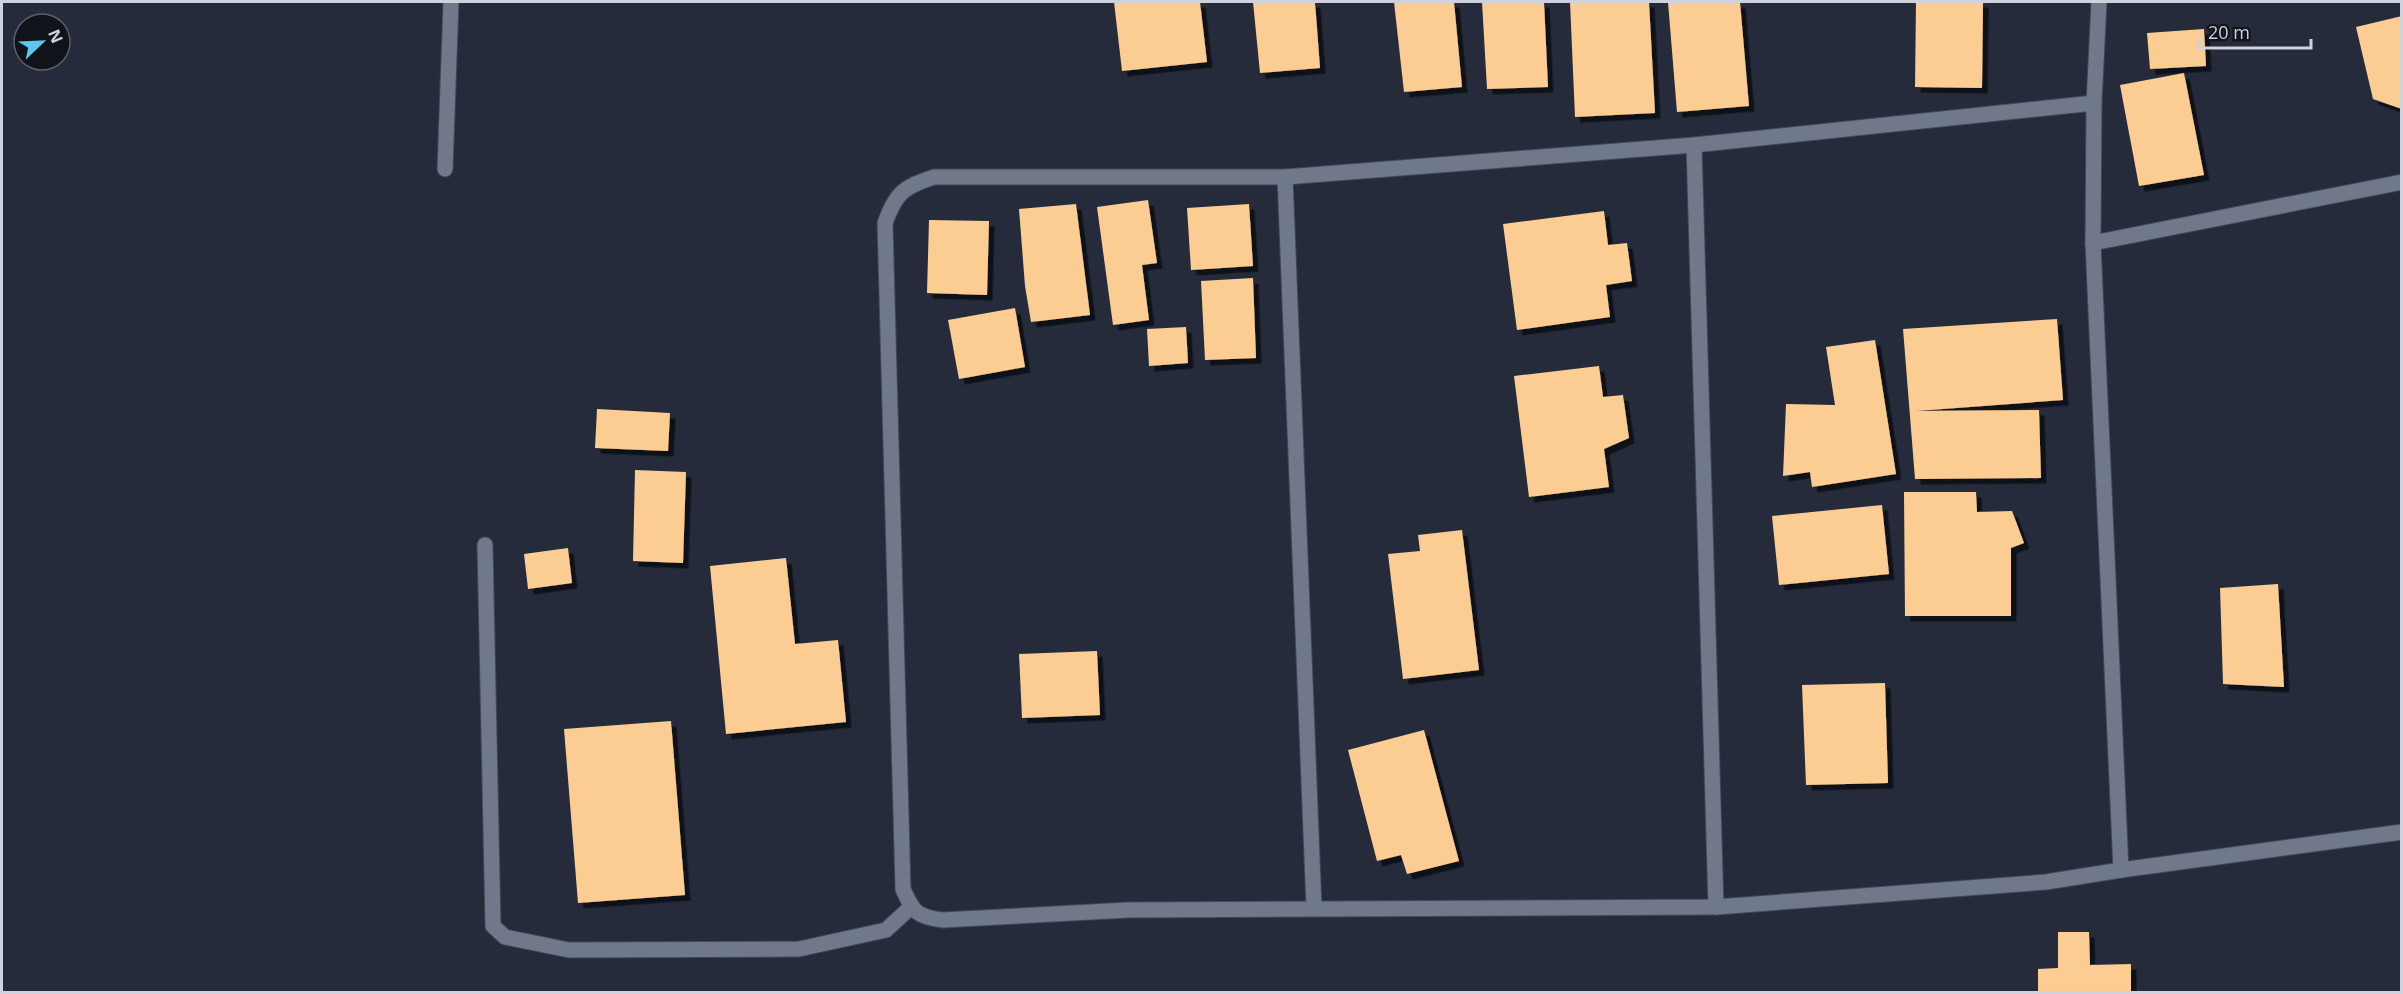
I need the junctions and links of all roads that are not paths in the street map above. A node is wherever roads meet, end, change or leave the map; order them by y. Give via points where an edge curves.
1 (451, 2) edge
2 (2099, 2) edge
3 (2094, 103) junction
4 (1694, 145) junction
5 (445, 169) dead end
6 (1285, 177) junction
7 (2402, 182) edge
8 (2093, 243) junction
9 (485, 545) dead end
10 (2402, 832) edge
11 (2121, 870) junction
12 (911, 907) junction
13 (1716, 908) junction
14 (1314, 909) junction

1 - 5 street
2 - 3 street
3 - 4 street
3 - 8 street
4 - 6 street
4 - 13 street
6 - 12 street via 934,177 909,185 892,203 885,234 903,889
6 - 14 street
7 - 8 street
8 - 11 street
9 - 12 street via 493,926 505,937 569,950 799,949 886,930
10 - 11 street
11 - 13 street via 2046,882
12 - 14 street via 923,918 943,920 1128,910
13 - 14 street

